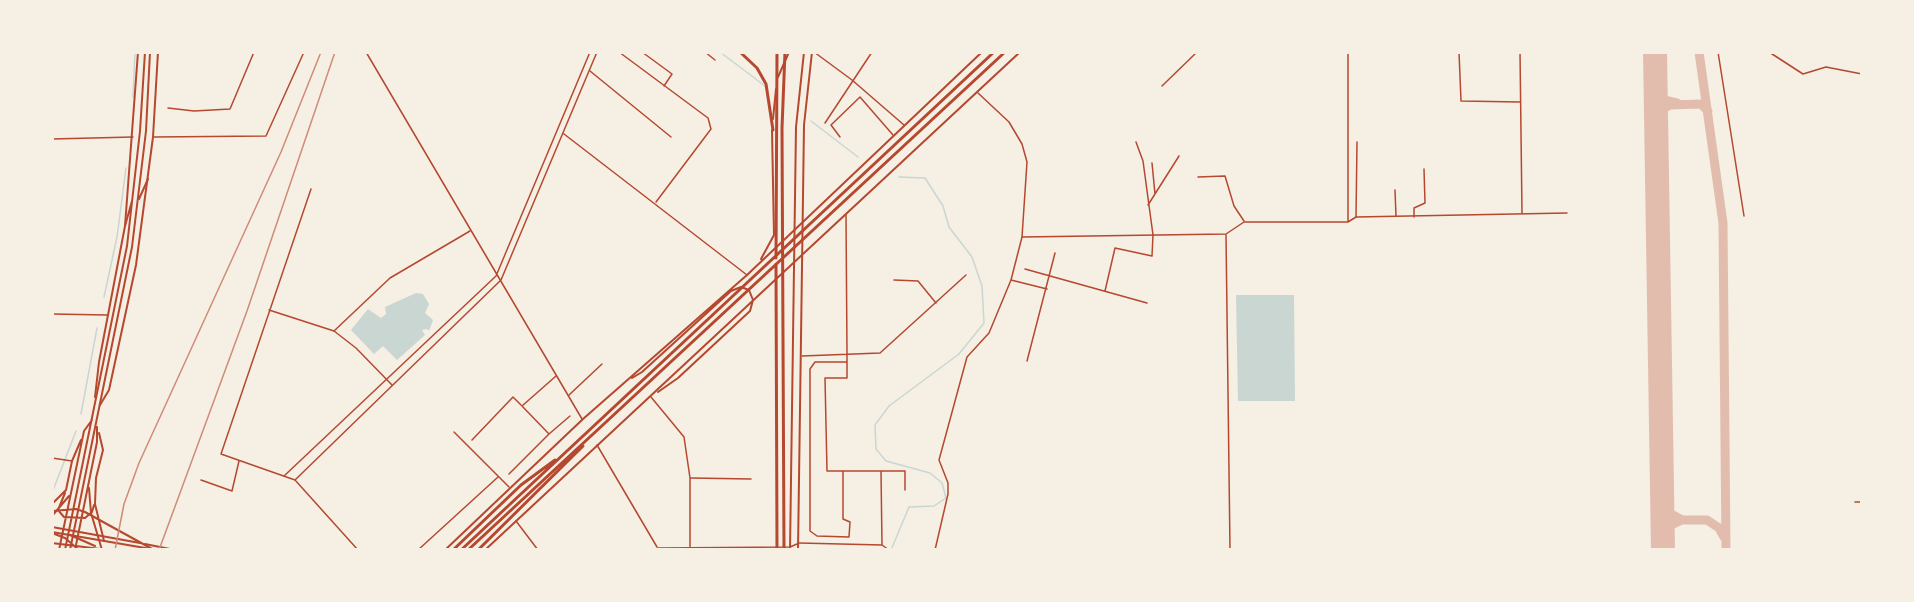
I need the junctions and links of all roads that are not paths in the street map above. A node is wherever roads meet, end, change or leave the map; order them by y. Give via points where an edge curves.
1 (138, 52) edge
2 (145, 52) edge
3 (150, 52) edge
4 (158, 52) edge
5 (254, 52) edge
6 (304, 52) edge
7 (366, 52) edge
8 (591, 52) edge
9 (597, 52) edge
10 (619, 52) edge
11 (642, 52) edge
12 (705, 52) edge
13 (740, 52) edge
14 (777, 52) edge
15 (787, 52) edge
16 (804, 52) edge
17 (813, 52) edge
18 (872, 52) edge
19 (982, 52) edge
20 (994, 52) edge
21 (1005, 52) edge
22 (1020, 52) edge
23 (1197, 52) edge
24 (1348, 52) edge
25 (1459, 52) edge
26 (1520, 52) edge
27 (1718, 52) edge
28 (1769, 52) edge
29 (715, 60) dead end
30 (590, 71) junction
31 (1862, 74) edge
32 (852, 80) junction
33 (664, 86) junction
34 (1162, 86) dead end
35 (866, 91) junction
36 (978, 92) junction
37 (860, 97) junction
38 (1521, 102) junction
39 (168, 108) dead end
40 (825, 123) dead end
41 (905, 126) junction
42 (563, 134) junction
43 (894, 135) junction
44 (133, 137) junction
45 (153, 137) junction
46 (670, 137) dead end
47 (840, 137) dead end
48 (52, 139) edge
49 (1136, 142) dead end
50 (1358, 142) dead end
51 (775, 146) junction
52 (1179, 156) dead end
53 (1152, 163) dead end
54 (1424, 169) dead end
55 (1198, 177) dead end
56 (148, 179) junction
57 (311, 189) dead end
58 (1395, 189) dead end
59 (134, 195) junction
60 (1155, 195) junction
61 (138, 202) junction
62 (656, 202) junction
63 (1148, 206) junction
64 (1567, 213) dead end
65 (846, 214) junction
66 (1522, 215) junction
67 (1743, 216) dead end
68 (1396, 217) junction
69 (1414, 217) junction
70 (1356, 218) junction
71 (1244, 222) junction
72 (1348, 222) junction
73 (125, 226) junction
74 (470, 231) junction
75 (1226, 234) junction
76 (1153, 235) junction
77 (1022, 237) junction
78 (1055, 253) dead end
79 (758, 264) junction
80 (1025, 269) dead end
81 (497, 273) junction
82 (747, 275) junction
83 (966, 275) dead end
84 (1051, 276) junction
85 (501, 280) junction
86 (894, 280) dead end
87 (1011, 280) junction
88 (1047, 289) junction
89 (1105, 291) junction
90 (936, 303) junction
91 (1147, 303) dead end
92 (269, 310) junction
93 (52, 314) edge
94 (108, 315) junction
95 (334, 331) junction
96 (847, 355) junction
97 (802, 356) junction
98 (1027, 361) dead end
99 (847, 362) junction
100 (602, 364) dead end
101 (557, 375) junction
102 (387, 380) junction
103 (627, 381) junction
104 (392, 385) junction
105 (568, 395) junction
106 (650, 396) junction
107 (95, 403) junction
108 (100, 405) junction
109 (522, 406) junction
110 (570, 416) dead end
111 (92, 419) junction
112 (583, 419) junction
113 (96, 424) junction
114 (601, 427) junction
115 (84, 431) junction
116 (98, 432) junction
117 (454, 432) dead end
118 (549, 434) junction
119 (472, 440) dead end
120 (597, 445) junction
121 (568, 450) junction
122 (54, 458) edge
123 (72, 461) junction
124 (240, 461) junction
125 (843, 471) junction
126 (881, 471) junction
127 (509, 474) dead end
128 (284, 476) junction
129 (498, 477) junction
130 (690, 478) junction
131 (751, 478) dead end
132 (201, 480) dead end
133 (295, 480) junction
134 (89, 481) junction
135 (509, 488) junction
136 (66, 490) junction
137 (905, 490) dead end
138 (71, 494) junction
139 (95, 499) junction
140 (1856, 501) dead end
141 (1862, 502) edge
142 (52, 504) edge
143 (52, 511) edge
144 (52, 516) edge
145 (516, 521) junction
146 (52, 527) edge
147 (52, 532) edge
148 (70, 535) junction
149 (104, 539) junction
150 (52, 543) edge
151 (798, 543) junction
152 (882, 544) junction
153 (98, 547) junction
154 (690, 547) junction
155 (790, 548) edge
156 (58, 549) edge
157 (65, 549) edge
158 (70, 549) edge
159 (77, 549) edge
160 (102, 549) edge
161 (108, 549) edge
162 (154, 549) edge
163 (175, 549) edge
164 (358, 549) edge
165 (417, 549) edge
166 (445, 549) edge
167 (453, 549) edge
168 (460, 549) edge
169 (468, 549) edge
170 (478, 549) edge
171 (485, 549) edge
172 (538, 549) edge
173 (657, 549) edge
174 (777, 549) edge
175 (784, 549) edge
176 (798, 549) edge
177 (889, 549) edge
178 (935, 549) edge
179 (1230, 549) edge

1 - 44 main road
2 - 59 main road
3 - 61 main road
4 - 45 main road
5 - 39 street via 230,110
6 - 45 street via 266,136
7 - 74 street
8 - 81 street
9 - 30 street
10 - 33 street
11 - 33 street via 672,74
12 - 29 street
13 - 51 highway via 757,68 766,84
14 - 51 highway
15 - 79 main road via 773,104 774,235
15 - 175 highway via 782,128
16 - 155 main road via 796,127
17 - 32 street
17 - 97 main road via 804,126
18 - 32 street
19 - 41 main road
20 - 121 highway
21 - 114 highway
22 - 36 main road
23 - 34 street
24 - 72 street
25 - 38 street via 1461,101
26 - 38 street
27 - 67 street
28 - 31 street via 1803,74 1826,67
30 - 42 street
30 - 46 street
32 - 35 street
32 - 40 street
33 - 62 street via 708,118 711,129
35 - 37 street
35 - 41 street
36 - 65 main road
36 - 77 street via 1009,122 1022,144 1027,162
37 - 43 street
37 - 47 street via 831,125
38 - 66 street
41 - 43 main road
42 - 62 street
42 - 85 street
43 - 79 main road
44 - 48 street
44 - 73 main road
45 - 56 main road
49 - 63 street via 1143,161
50 - 70 street
51 - 174 highway
52 - 60 street
53 - 60 street
54 - 69 street via 1425,203 1414,208
55 - 71 street via 1225,176 1234,206
56 - 61 main road
56 - 108 main road via 136,265 115,366 109,390
57 - 92 street
58 - 68 street
59 - 73 main road
59 - 107 main road
60 - 63 street
61 - 108 main road
62 - 82 street
63 - 76 street
64 - 66 street
65 - 96 street
65 - 106 main road
66 - 69 street
68 - 69 street
68 - 70 street
70 - 72 street
71 - 72 street
71 - 75 street
73 - 94 main road
74 - 81 street
74 - 95 street via 390,278
75 - 76 street
75 - 179 street
76 - 77 street
76 - 89 street via 1152,256 1115,248
77 - 87 street
78 - 84 street
79 - 82 main road
80 - 84 street
81 - 85 street
81 - 102 street
82 - 103 main road
83 - 90 street
84 - 88 street
84 - 89 street
85 - 101 street
85 - 104 street
86 - 90 street via 918,281
87 - 88 street
87 - 178 street via 989,333 967,357 939,460 948,494
88 - 98 street
89 - 91 street
90 - 96 street via 880,353
92 - 95 street
92 - 124 street via 221,454
93 - 94 street
94 - 107 main road
95 - 102 street
96 - 97 street
96 - 99 street
97 - 151 main road
99 - 125 street via 847,378 825,378 827,471
99 - 125 street via 815,362 810,369 810,531 817,536 849,537 850,522 843,519
100 - 105 street
101 - 105 street
101 - 109 street
102 - 104 street
102 - 128 street
103 - 106 main road via 669,349 731,291 745,288 753,297 751,308 678,378
103 - 112 main road
104 - 133 street
105 - 112 street
106 - 120 main road
106 - 130 street via 684,437
107 - 111 main road
108 - 113 main road
109 - 118 street
109 - 119 street via 513,397
110 - 118 street
111 - 115 main road
111 - 157 main road
112 - 135 main road
113 - 116 main road
113 - 158 main road
114 - 169 highway
114 - 170 highway
115 - 123 main road
115 - 138 main road
116 - 134 main road
116 - 139 main road via 103,450
117 - 129 street
118 - 127 street
120 - 145 main road
120 - 173 street
121 - 167 highway via 521,485
121 - 168 highway
122 - 123 street
123 - 136 main road
124 - 128 street
124 - 132 street via 232,491
125 - 126 street
126 - 137 street via 905,471
126 - 152 street
128 - 133 street
129 - 135 street
129 - 165 street
130 - 131 street
130 - 154 street
133 - 164 street
134 - 159 main road
134 - 160 main road via 89,504
135 - 166 main road
136 - 139 main road via 58,510 64,517 85,518 92,512
136 - 142 main road
138 - 144 main road
138 - 156 main road
139 - 149 main road
140 - 141 street
143 - 162 main road via 85,512
145 - 171 main road
145 - 172 street
146 - 149 main road
147 - 148 main road
147 - 159 main road
148 - 149 main road
148 - 153 main road
149 - 162 main road
149 - 163 main road
150 - 153 main road
151 - 152 street
151 - 155 street
151 - 176 main road
152 - 177 street
153 - 161 main road
154 - 155 street
154 - 173 street

